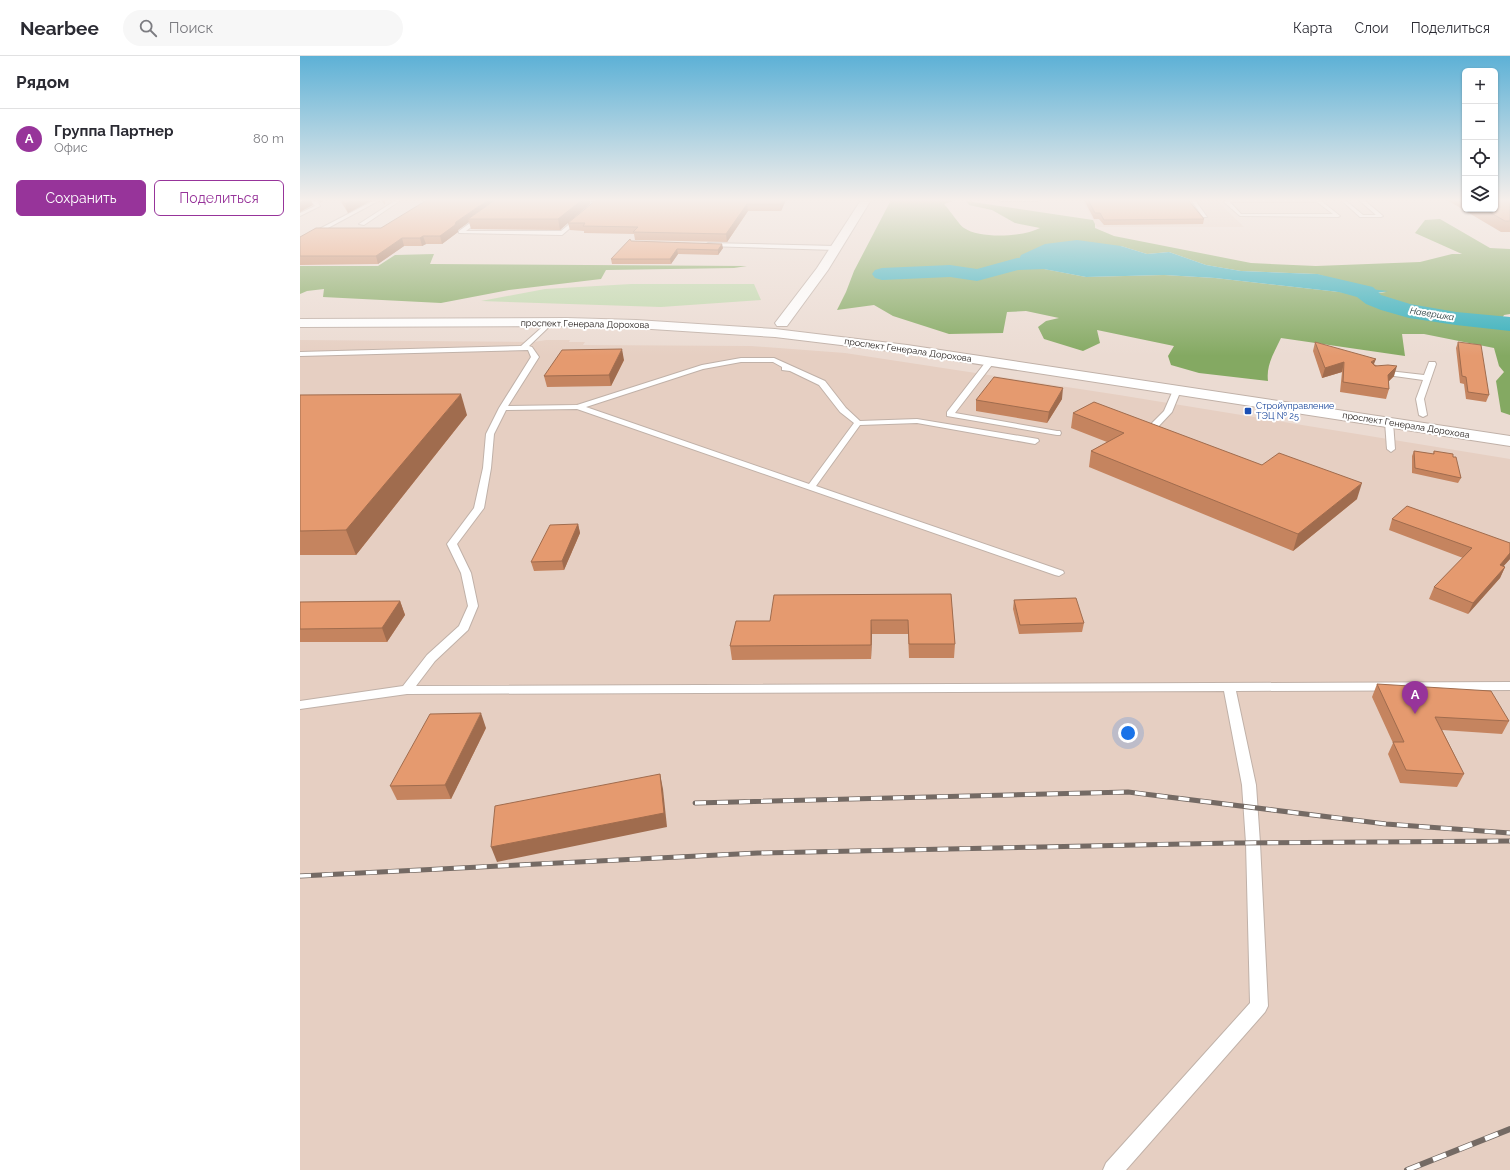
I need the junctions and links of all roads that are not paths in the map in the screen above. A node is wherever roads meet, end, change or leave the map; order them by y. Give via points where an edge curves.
1 (833, 252) edge
2 (300, 313) edge
3 (551, 322) junction
4 (300, 323) edge
5 (782, 323) junction
6 (523, 348) junction
7 (300, 354) edge
8 (991, 361) junction
9 (1432, 364) dead end
10 (737, 366) dead end
11 (792, 369) junction
12 (1373, 372) edge
13 (1427, 378) junction
14 (1176, 390) junction
15 (578, 407) junction
16 (503, 408) junction
17 (1423, 415) junction
18 (1389, 422) junction
19 (858, 423) junction
20 (1153, 428) edge
21 (1510, 428) edge
22 (1057, 433) dead end
23 (1035, 441) dead end
24 (1510, 441) edge
25 (1391, 449) dead end
26 (811, 488) junction
27 (1059, 573) dead end
28 (1510, 686) edge
29 (1229, 687) junction
30 (407, 690) junction
31 (300, 704) edge
32 (1113, 1170) edge

1 - 5 main road
2 - 5 main road, проспект Генерала Дорохова via 569,313
3 - 4 main road, проспект Генерала Дорохова
3 - 6 lane
3 - 8 main road, проспект Генерала Дорохова via 636,324 775,333
5 - 17 main road, проспект Генерала Дорохова via 922,340
6 - 7 lane
6 - 16 lane via 530,348 534,357
8 - 14 main road, проспект Генерала Дорохова
8 - 22 lane via 950,414
9 - 13 lane
10 - 11 lane
11 - 15 lane via 774,360 741,360 702,367
11 - 19 lane via 822,383 843,410
12 - 13 lane via 1385,371
13 - 17 lane via 1420,399
14 - 18 main road, проспект Генерала Дорохова
14 - 20 lane via 1168,412
15 - 16 lane
15 - 26 lane
16 - 30 lane via 490,434 488,468 479,508 452,544 466,573 473,606 464,628 431,658
17 - 21 main road, проспект Генерала Дорохова
18 - 24 main road, проспект Генерала Дорохова
18 - 25 lane
19 - 23 lane via 917,421
19 - 26 lane
26 - 27 lane
28 - 29 lane
29 - 30 lane
29 - 32 lane via 1249,785 1259,1006
30 - 31 lane

